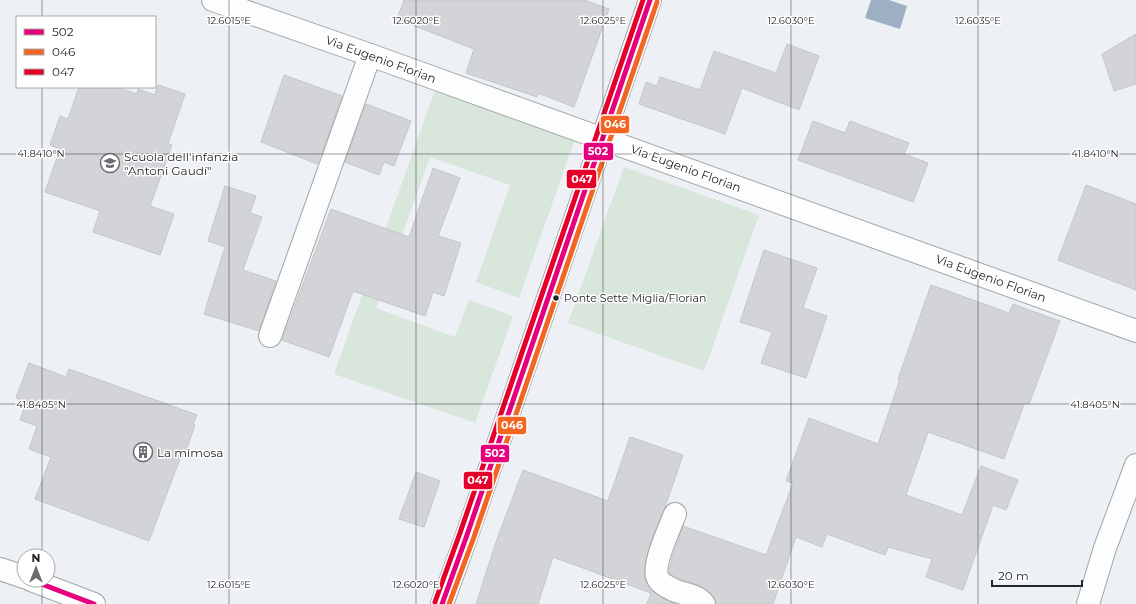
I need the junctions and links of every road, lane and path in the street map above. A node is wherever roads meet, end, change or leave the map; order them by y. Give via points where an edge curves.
1 (213, 0) edge
2 (650, 0) edge
3 (370, 55) junction
4 (603, 138) junction
5 (1136, 330) edge
6 (270, 336) dead end
7 (1136, 465) edge
8 (675, 514) dead end
9 (0, 569) edge
10 (16, 574) edge
11 (52, 588) edge
12 (94, 604) edge
13 (442, 604) edge
14 (704, 604) edge
15 (1088, 604) edge

1 - 3 street, Via Eugenio Florian
2 - 4 street
3 - 4 street, Via Eugenio Florian
3 - 6 street
4 - 5 street, Via Eugenio Florian
4 - 13 street
7 - 15 street via 1105,548
8 - 14 street via 658,558 657,576 661,583 671,589 692,596
9 - 10 street
11 - 12 street

